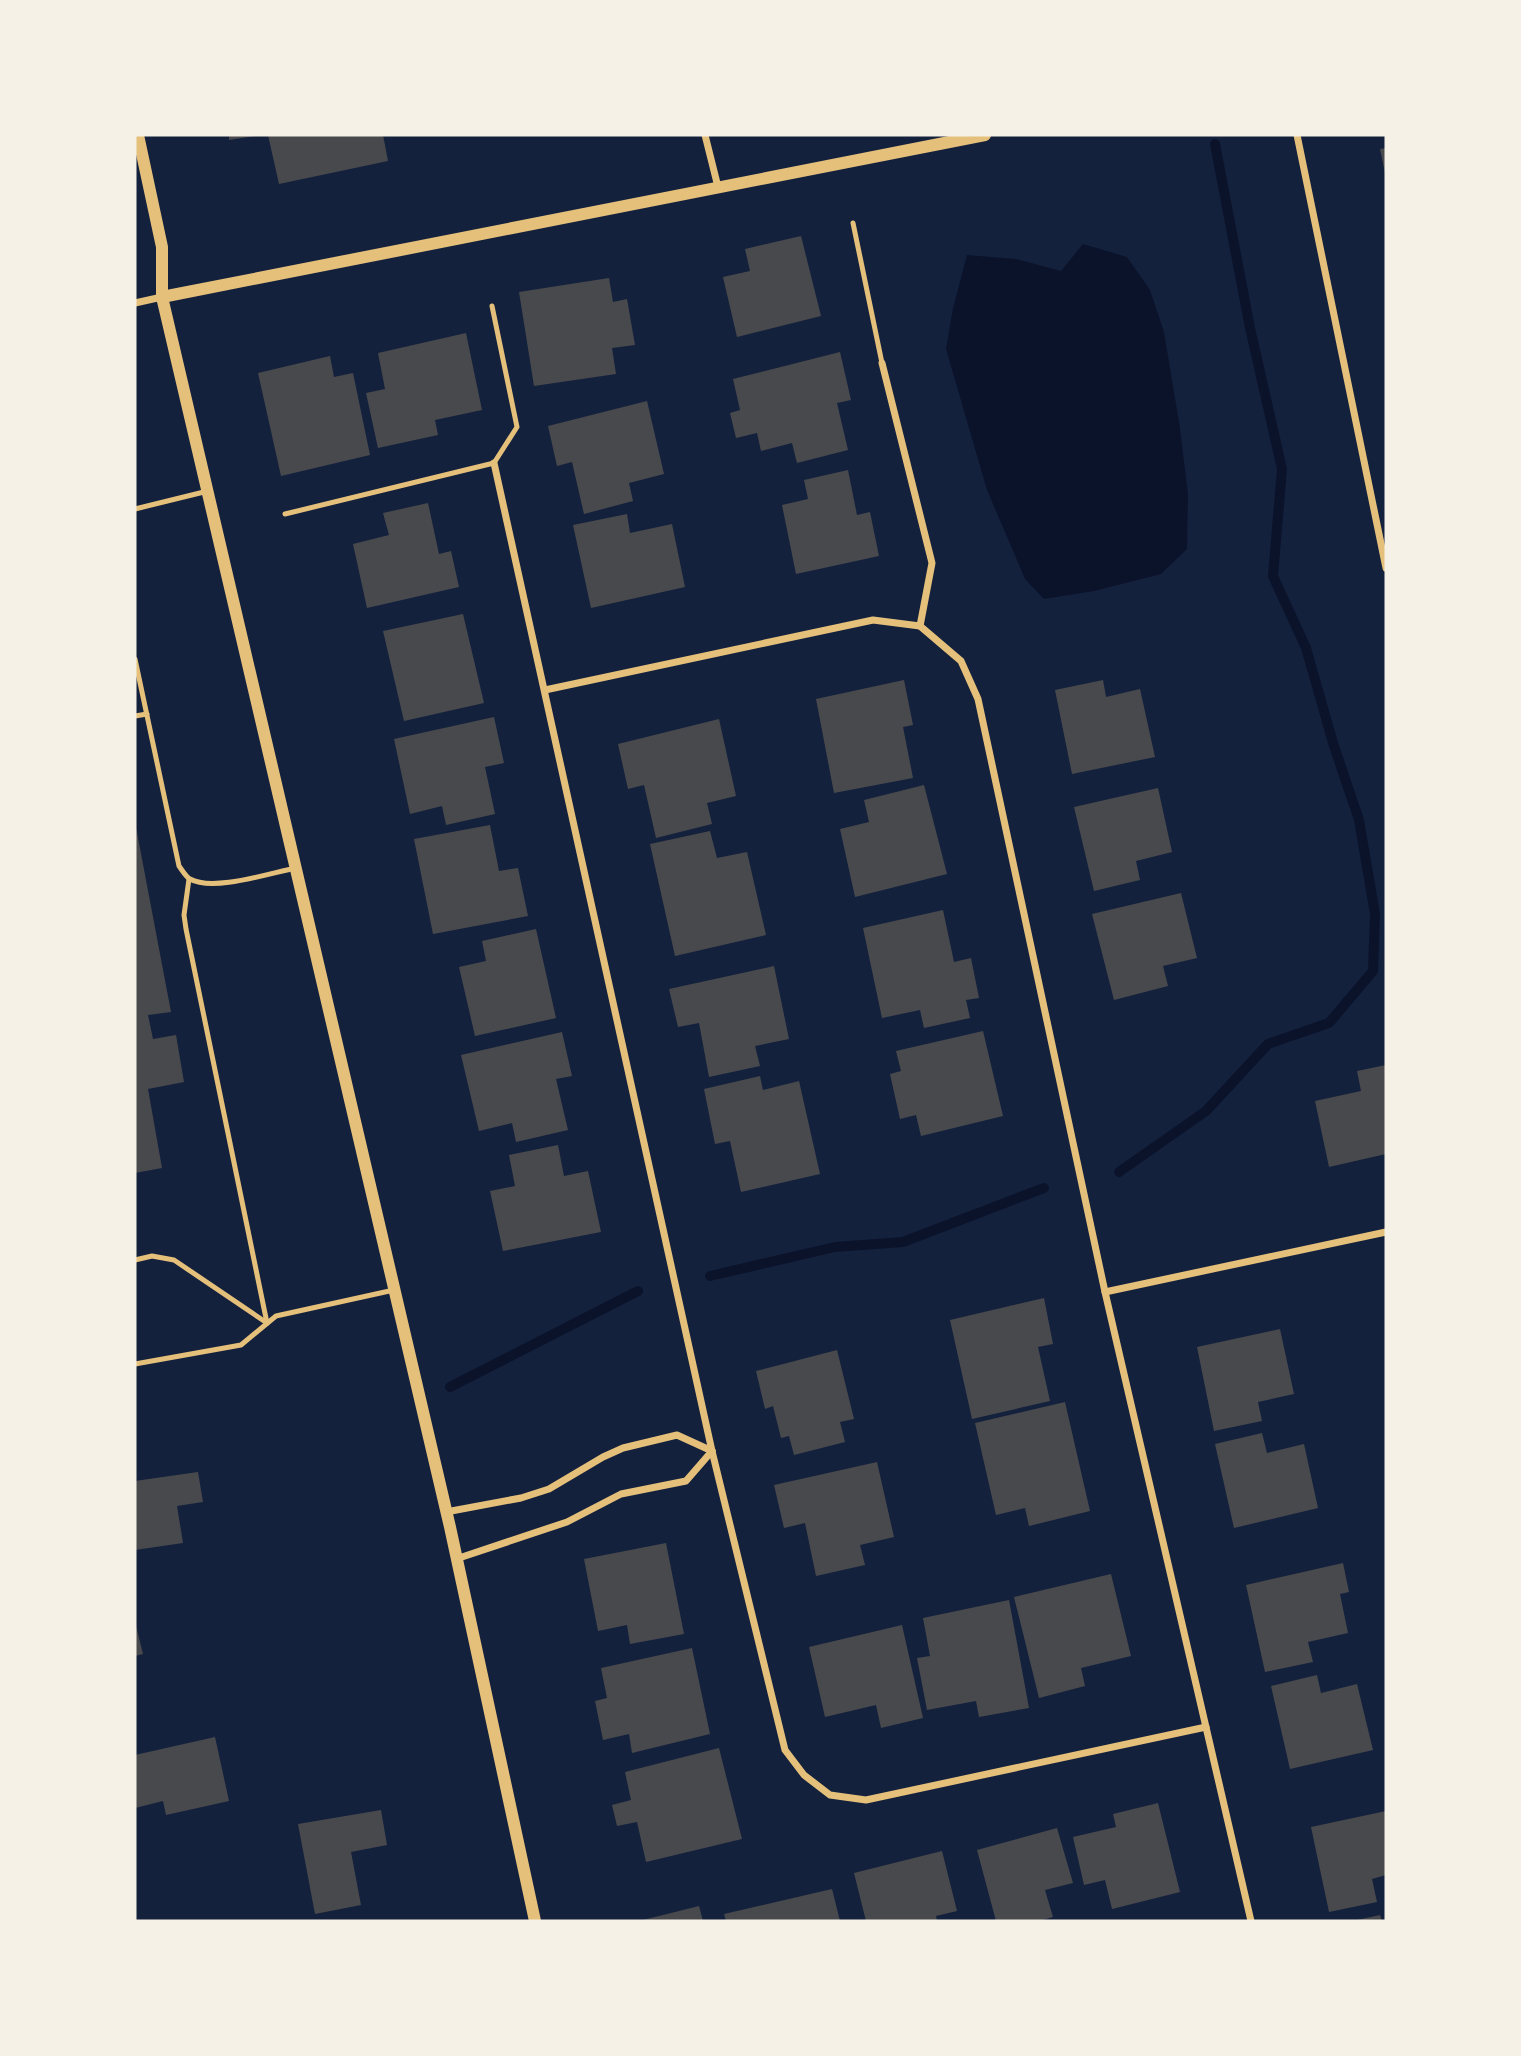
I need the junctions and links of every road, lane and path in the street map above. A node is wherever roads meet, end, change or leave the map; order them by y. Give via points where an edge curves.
1 (138, 135) edge
2 (705, 135) edge
3 (985, 135) edge
4 (1297, 135) edge
5 (718, 187) junction
6 (853, 223) dead end
7 (162, 297) junction
8 (135, 303) edge
9 (492, 306) dead end
10 (882, 362) joint
11 (494, 463) junction
12 (208, 491) junction
13 (135, 509) edge
14 (285, 514) dead end
15 (1386, 568) edge
16 (920, 626) junction
17 (135, 659) edge
18 (545, 690) junction
19 (146, 714) junction
20 (135, 716) edge
21 (296, 868) junction
22 (189, 879) junction
23 (1386, 1231) edge
24 (135, 1260) edge
25 (394, 1290) junction
26 (1105, 1292) junction
27 (267, 1323) junction
28 (135, 1364) edge
29 (712, 1451) junction
30 (446, 1512) junction
31 (456, 1559) junction
32 (1206, 1727) junction
33 (535, 1921) edge
34 (1251, 1921) edge

1 - 7 street via 162,247
2 - 5 street
3 - 5 street
4 - 15 street
5 - 7 street
6 - 10 lane
7 - 8 street
7 - 12 street
9 - 11 lane via 517,427
10 - 16 street via 932,563
11 - 14 lane
11 - 18 street
12 - 13 lane
12 - 21 street
16 - 18 street via 873,620
16 - 26 street via 961,661 978,699
17 - 19 lane
18 - 29 street
19 - 20 lane
19 - 22 lane via 179,866
21 - 22 lane via 230,881
21 - 25 street
22 - 27 lane via 186,929
23 - 26 street
24 - 27 lane via 152,1256 174,1260
25 - 27 lane via 276,1316
25 - 30 street
26 - 32 street
27 - 28 lane via 242,1345
29 - 30 street via 677,1435 623,1448 540,1492
29 - 31 street via 686,1481 621,1494 566,1522
29 - 32 street via 785,1750 804,1775 830,1795 866,1800
30 - 31 street
31 - 33 street
32 - 34 street

